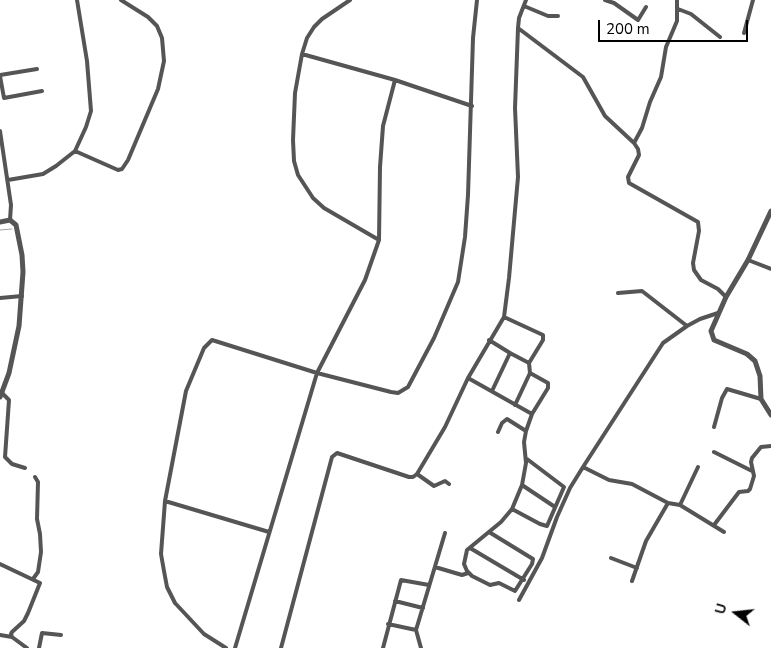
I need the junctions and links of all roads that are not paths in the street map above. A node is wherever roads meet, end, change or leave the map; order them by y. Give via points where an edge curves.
1 (77, 0) edge
2 (121, 0) edge
3 (350, 0) edge
4 (477, 0) edge
5 (526, 0) edge
6 (605, 0) edge
7 (677, 0) edge
8 (753, 0) edge
9 (524, 6) junction
10 (646, 7) dead end
11 (678, 9) junction
12 (558, 16) dead end
13 (518, 28) junction
14 (744, 33) dead end
15 (720, 37) dead end
16 (302, 54) junction
17 (37, 69) dead end
18 (0, 76) edge
19 (395, 80) junction
20 (42, 91) dead end
21 (472, 106) junction
22 (0, 131) edge
23 (634, 143) junction
24 (75, 152) junction
25 (8, 180) junction
26 (771, 211) edge
27 (10, 220) junction
28 (0, 222) edge
29 (379, 240) junction
30 (748, 260) junction
31 (771, 270) edge
32 (618, 293) dead end
33 (22, 296) junction
34 (726, 297) junction
35 (0, 298) edge
36 (718, 313) junction
37 (504, 317) junction
38 (687, 326) junction
39 (489, 340) junction
40 (510, 353) junction
41 (529, 363) junction
42 (317, 373) junction
43 (530, 373) junction
44 (468, 378) junction
45 (492, 391) junction
46 (1, 395) edge
47 (761, 399) junction
48 (515, 405) junction
49 (532, 414) junction
50 (771, 415) edge
51 (714, 428) dead end
52 (526, 431) junction
53 (498, 432) dead end
54 (771, 446) edge
55 (714, 452) dead end
56 (527, 459) junction
57 (583, 467) junction
58 (698, 467) dead end
59 (25, 468) dead end
60 (752, 471) junction
61 (417, 474) junction
62 (35, 477) dead end
63 (449, 484) dead end
64 (522, 485) junction
65 (166, 501) junction
66 (668, 503) junction
67 (680, 505) junction
68 (555, 507) junction
69 (512, 508) junction
70 (714, 525) junction
71 (269, 532) junction
72 (489, 532) junction
73 (724, 532) dead end
74 (444, 533) dead end
75 (470, 548) junction
76 (611, 558) dead end
77 (0, 564) edge
78 (434, 567) junction
79 (637, 568) junction
80 (468, 573) junction
81 (33, 578) junction
82 (524, 580) junction
83 (632, 581) dead end
84 (429, 585) junction
85 (519, 600) dead end
86 (395, 601) junction
87 (423, 608) junction
88 (388, 624) junction
89 (416, 630) junction
90 (0, 635) edge
91 (61, 635) dead end
92 (12, 637) junction
93 (383, 647) edge
94 (27, 648) edge
95 (39, 648) edge
96 (226, 648) edge
97 (235, 648) edge
98 (280, 648) edge
99 (390, 648) edge
100 (421, 648) edge

1 - 24 street via 91,111
2 - 24 street via 148,17 162,38 164,61 158,89 122,169
3 - 16 street via 314,28
4 - 21 street
5 - 9 street
6 - 10 street via 638,20
7 - 11 street
8 - 14 street
9 - 12 street via 549,17
9 - 13 street
11 - 15 street via 691,14
11 - 23 street via 661,77
13 - 23 street via 583,77 605,116
13 - 37 street via 515,108 518,177
16 - 19 street
16 - 29 street via 293,140 298,175 324,208
17 - 18 street
18 - 20 street via 4,98
19 - 21 street
19 - 29 street via 383,126
21 - 42 street via 465,237 458,282 408,387 398,393 391,392
22 - 25 street
23 - 34 street via 639,155 629,174 629,183 698,222 694,270 701,280
24 - 25 street via 42,174
25 - 27 street
26 - 30 street
27 - 28 street
27 - 33 street via 17,228 22,255
29 - 42 street via 365,280
30 - 31 street
30 - 34 street
32 - 38 street via 642,291
33 - 35 street
33 - 46 street via 19,326
34 - 36 street
36 - 38 street
36 - 47 street via 711,337 755,361 760,376
37 - 39 street
37 - 41 street via 543,336
38 - 57 street via 663,343
39 - 40 street
39 - 44 street
40 - 41 street
40 - 45 street
41 - 43 street
42 - 65 street via 212,340 204,348 186,391
42 - 71 street
43 - 48 street
43 - 49 street via 549,385
44 - 45 street
44 - 61 street via 445,427
45 - 48 street
46 - 59 street via 9,400 5,457 12,464
47 - 50 street
47 - 51 street via 727,389
48 - 49 street
49 - 52 street
52 - 53 street via 507,418
52 - 56 street
54 - 60 street via 761,447 752,458
55 - 60 street
56 - 64 street
56 - 68 street via 564,486
57 - 66 street via 609,480 632,484
57 - 85 street via 570,488 542,558
58 - 67 street
60 - 70 street via 754,476 750,490 737,494
61 - 63 street via 434,486 445,481
61 - 98 street via 409,477 337,453 332,457
62 - 81 street via 38,482 37,519 41,552 38,572
64 - 68 street
64 - 69 street
65 - 71 street
65 - 96 street via 161,554 167,587 175,603 194,625
66 - 67 street
66 - 79 street via 646,541
67 - 70 street
68 - 69 street via 547,526
69 - 72 street
70 - 73 street
71 - 97 street
72 - 75 street
72 - 82 street via 532,559
74 - 78 street
75 - 80 street via 466,550 464,559
75 - 82 street
76 - 79 street
77 - 81 street
78 - 80 street via 462,575
78 - 84 street
79 - 83 street
80 - 82 street via 490,585 499,583 513,591
81 - 92 street via 39,585 24,621 12,632
84 - 86 street via 401,580
84 - 87 street
86 - 87 street
86 - 88 street
87 - 89 street
88 - 89 street
88 - 93 street
89 - 100 street
90 - 92 street
91 - 95 street via 42,633
92 - 94 street
93 - 99 street

